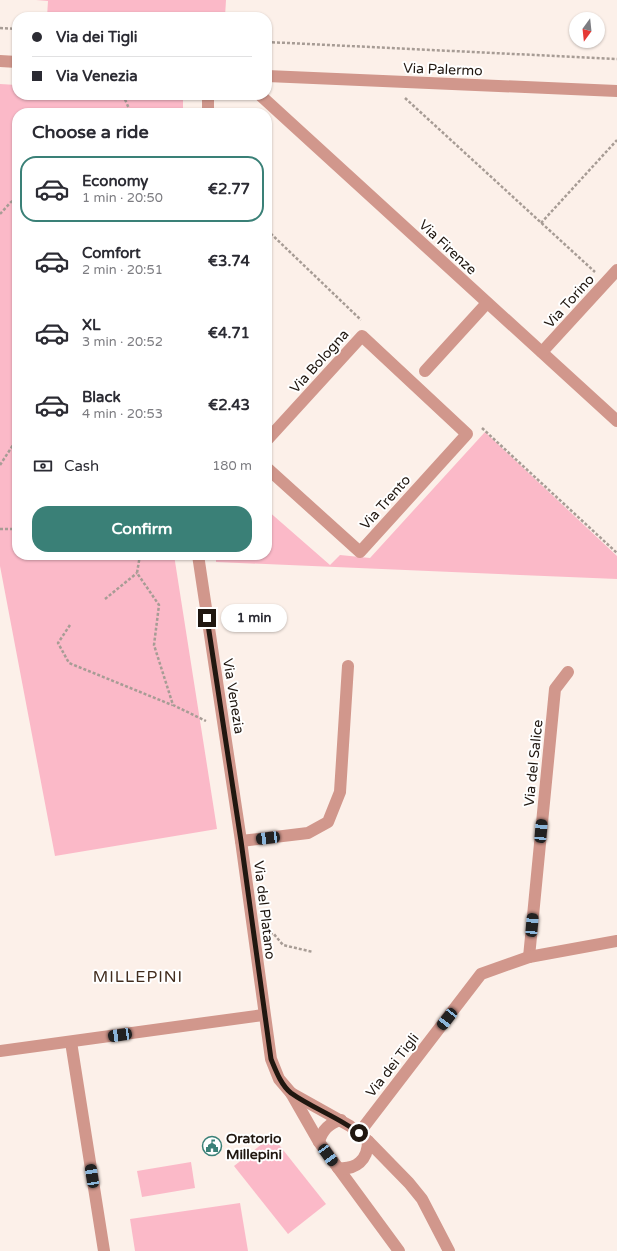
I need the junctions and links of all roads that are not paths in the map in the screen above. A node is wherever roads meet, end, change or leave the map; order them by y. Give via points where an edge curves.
1 (0, 61) edge
2 (12, 62) edge
3 (272, 76) edge
4 (617, 91) edge
5 (265, 100) edge
6 (617, 270) edge
7 (487, 303) junction
8 (542, 352) junction
9 (425, 371) dead end
10 (414, 383) joint
11 (617, 421) edge
12 (272, 435) edge
13 (272, 473) edge
14 (199, 560) edge
15 (348, 666) dead end
16 (568, 672) dead end
17 (241, 841) junction
18 (617, 940) edge
19 (529, 957) junction
20 (264, 1015) junction
21 (71, 1042) junction
22 (0, 1051) edge
23 (291, 1093) junction
24 (341, 1120) junction
25 (359, 1133) junction
26 (319, 1142) junction
27 (368, 1142) junction
28 (338, 1168) junction
29 (104, 1251) edge
30 (399, 1251) edge
31 (449, 1251) edge

1 - 2 street
3 - 4 street, Via Palermo
5 - 7 street, Via Firenze
6 - 8 street, Via Torino
7 - 8 street, Via Firenze
7 - 9 street
8 - 11 street, Via Firenze
10 - 12 street, Via Bologna via 362,336
10 - 13 street, Via Trento via 467,434 360,552
14 - 17 street, Via Venezia
15 - 17 street via 340,792 328,822 308,833
16 - 19 street, Via del Salice via 555,689
17 - 20 street, Via del Platano
18 - 19 street, Via dei Tigli
19 - 25 street, Via dei Tigli via 482,974
20 - 21 street
20 - 23 street via 271,1059 279,1079
21 - 22 street
21 - 29 street
23 - 24 street
23 - 26 street
24 - 25 street
24 - 26 street via 323,1131
25 - 27 street
26 - 28 street
27 - 28 street via 366,1156 360,1162 346,1169
27 - 31 street via 422,1199
28 - 30 street

